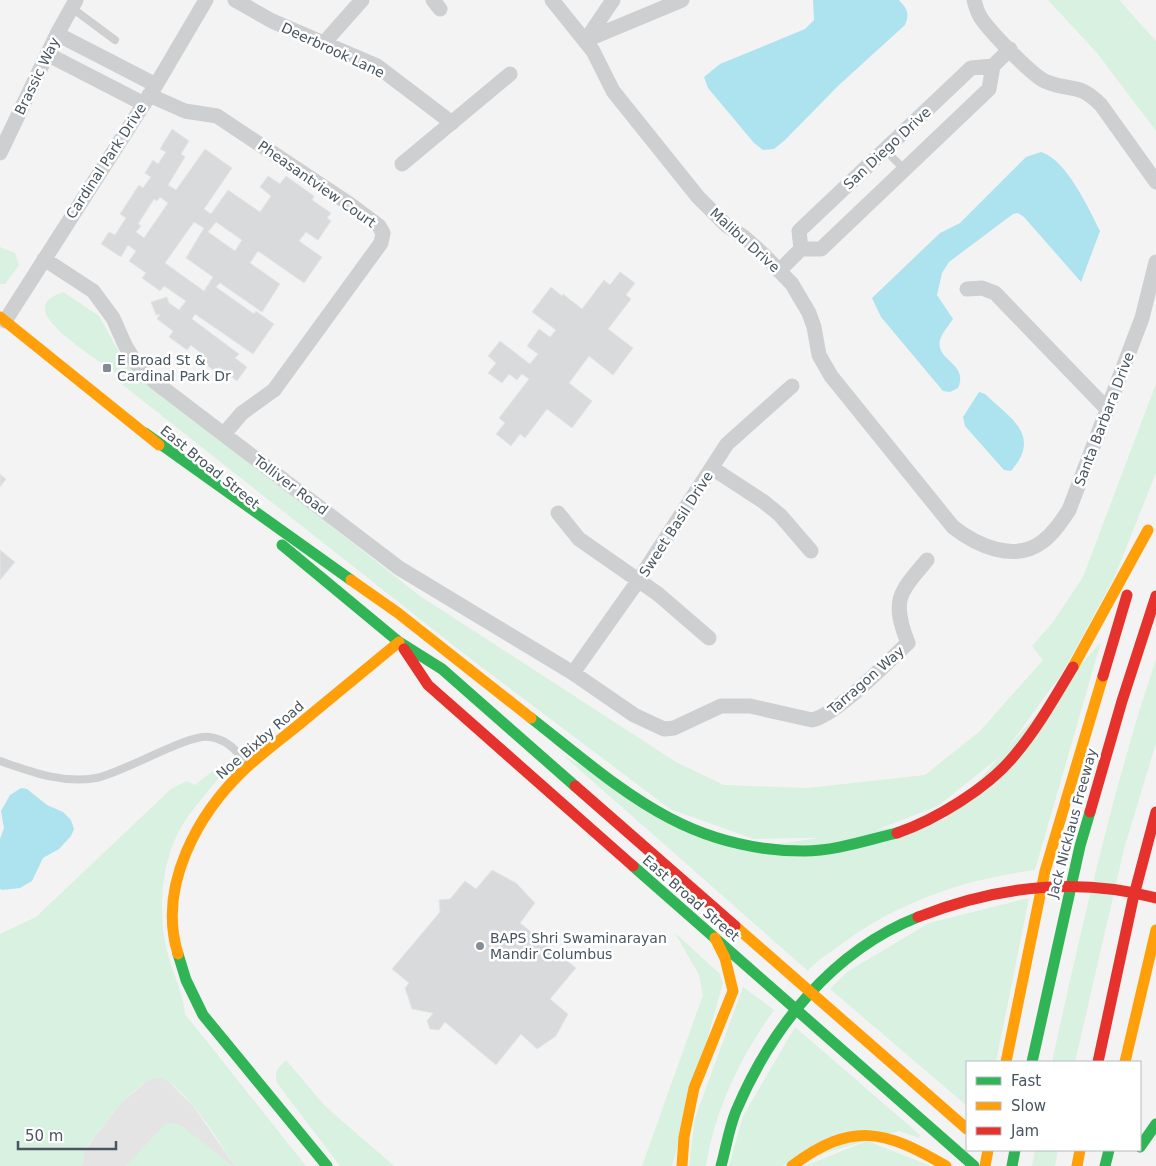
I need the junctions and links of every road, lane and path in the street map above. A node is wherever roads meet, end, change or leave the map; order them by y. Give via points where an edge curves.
1 (206, 0) edge
2 (235, 0) edge
3 (362, 0) edge
4 (552, 0) edge
5 (613, 0) edge
6 (682, 0) edge
7 (974, 0) edge
8 (74, 4) edge
9 (57, 34) junction
10 (115, 40) dead end
11 (586, 40) junction
12 (322, 44) junction
13 (1010, 50) junction
14 (47, 54) junction
15 (993, 66) junction
16 (510, 74) dead end
17 (150, 94) junction
18 (452, 123) junction
19 (885, 150) junction
20 (0, 153) edge
21 (402, 164) dead end
22 (904, 170) junction
23 (1156, 182) edge
24 (800, 249) junction
25 (44, 259) junction
26 (1156, 262) edge
27 (779, 270) junction
28 (967, 289) dead end
29 (2, 319) edge
30 (792, 386) dead end
31 (1107, 409) junction
32 (146, 434) junction
33 (224, 434) junction
34 (712, 468) junction
35 (558, 513) dead end
36 (1154, 517) dead end
37 (1148, 530) junction
38 (811, 551) dead end
39 (1018, 552) joint
40 (927, 560) dead end
41 (638, 582) junction
42 (1156, 596) edge
43 (709, 638) dead end
44 (399, 642) junction
45 (573, 673) junction
46 (0, 762) edge
47 (246, 768) junction
48 (1156, 812) edge
49 (1156, 898) edge
50 (1155, 935) edge
51 (715, 938) junction
52 (1006, 1061) edge
53 (1032, 1061) edge
54 (1098, 1061) edge
55 (1125, 1061) edge
56 (1156, 1124) edge
57 (966, 1128) edge
58 (1141, 1146) edge
59 (1013, 1151) edge
60 (1080, 1151) edge
61 (1108, 1151) edge
62 (1000, 1158) edge
63 (942, 1163) edge
64 (327, 1166) edge
65 (682, 1166) edge
66 (721, 1166) edge
67 (792, 1166) edge
68 (974, 1166) edge
69 (985, 1166) edge
70 (1077, 1166) edge
71 (1106, 1166) edge

1 - 17 street, Cardinal Park Drive
2 - 12 street, Deerbrook Lane
3 - 12 street
4 - 11 street, Malibu Drive
5 - 11 street
6 - 11 street
7 - 13 street via 982,21
8 - 9 street, Brassic Way
8 - 10 lane
9 - 14 street, Brassic Way
9 - 17 street
11 - 27 street, Malibu Drive via 612,91 698,197
12 - 18 street, Deerbrook Lane via 377,66
13 - 15 street
13 - 23 street via 1045,82 1073,86 1091,95
14 - 17 street
14 - 20 street, Brassic Way
15 - 19 street, San Diego Drive via 971,68
15 - 22 street, San Diego Drive via 989,89
16 - 18 street
17 - 25 street, Cardinal Park Drive
17 - 33 street, Pheasantview Court via 185,111 217,116 351,205 384,233 381,243 274,390 248,408
18 - 21 street
19 - 22 lane
19 - 24 street, San Diego Drive via 799,231
22 - 24 street, San Diego Drive via 821,249
24 - 27 street
25 - 29 street, Cardinal Park Drive
25 - 33 street, Tolliver Road via 93,291 113,318 137,365
26 - 31 street, Santa Barbara Drive via 1142,318
27 - 39 street, Malibu Drive via 792,284 809,313 819,355 831,376 953,527 983,546
28 - 31 street via 982,288 995,293
29 - 32 main road, East Broad Street
30 - 34 street, Sweet Basil Drive via 728,444
31 - 39 street, Santa Barbara Drive via 1069,510 1058,527 1042,542
32 - 37 main road via 398,613 649,808 721,841 761,848 805,851 898,833 927,822 975,791 1013,758 1036,728 1086,646
32 - 44 main road, East Broad Street
33 - 45 street, Tolliver Road via 399,568
34 - 38 street via 780,515
34 - 41 street, Sweet Basil Drive
35 - 41 street via 579,539
36 - 37 main road
37 - 52 main road via 1050,854
40 - 45 street, Tarragon Way via 902,590 899,607 908,643 822,718 812,720 750,706 721,706 674,728 664,729 634,715
41 - 43 street via 679,610
41 - 45 street, Sweet Basil Drive
42 - 53 main road, Jack Nicklaus Freeway via 1119,709 1080,846
44 - 47 main road, Noe Bixby Road
44 - 51 main road, East Broad Street via 428,685
44 - 57 main road, East Broad Street via 442,669
46 - 47 lane via 40,775 74,780 97,778 120,772 186,741 209,736 231,745
47 - 64 main road, Noe Bixby Road via 218,798 200,824 180,866 172,913 173,937 179,965 203,1015
48 - 54 main road via 1133,899
49 - 66 main road via 1091,886 1044,885 1010,890 951,903 908,920 866,944 807,995 771,1040 743,1091
50 - 55 main road
51 - 65 main road via 725,958 733,991 694,1088
51 - 68 main road, East Broad Street
56 - 58 main road
59 - 62 main road
60 - 70 main road
61 - 71 main road
62 - 69 main road
63 - 67 main road via 898,1141 876,1135 854,1135 832,1139

